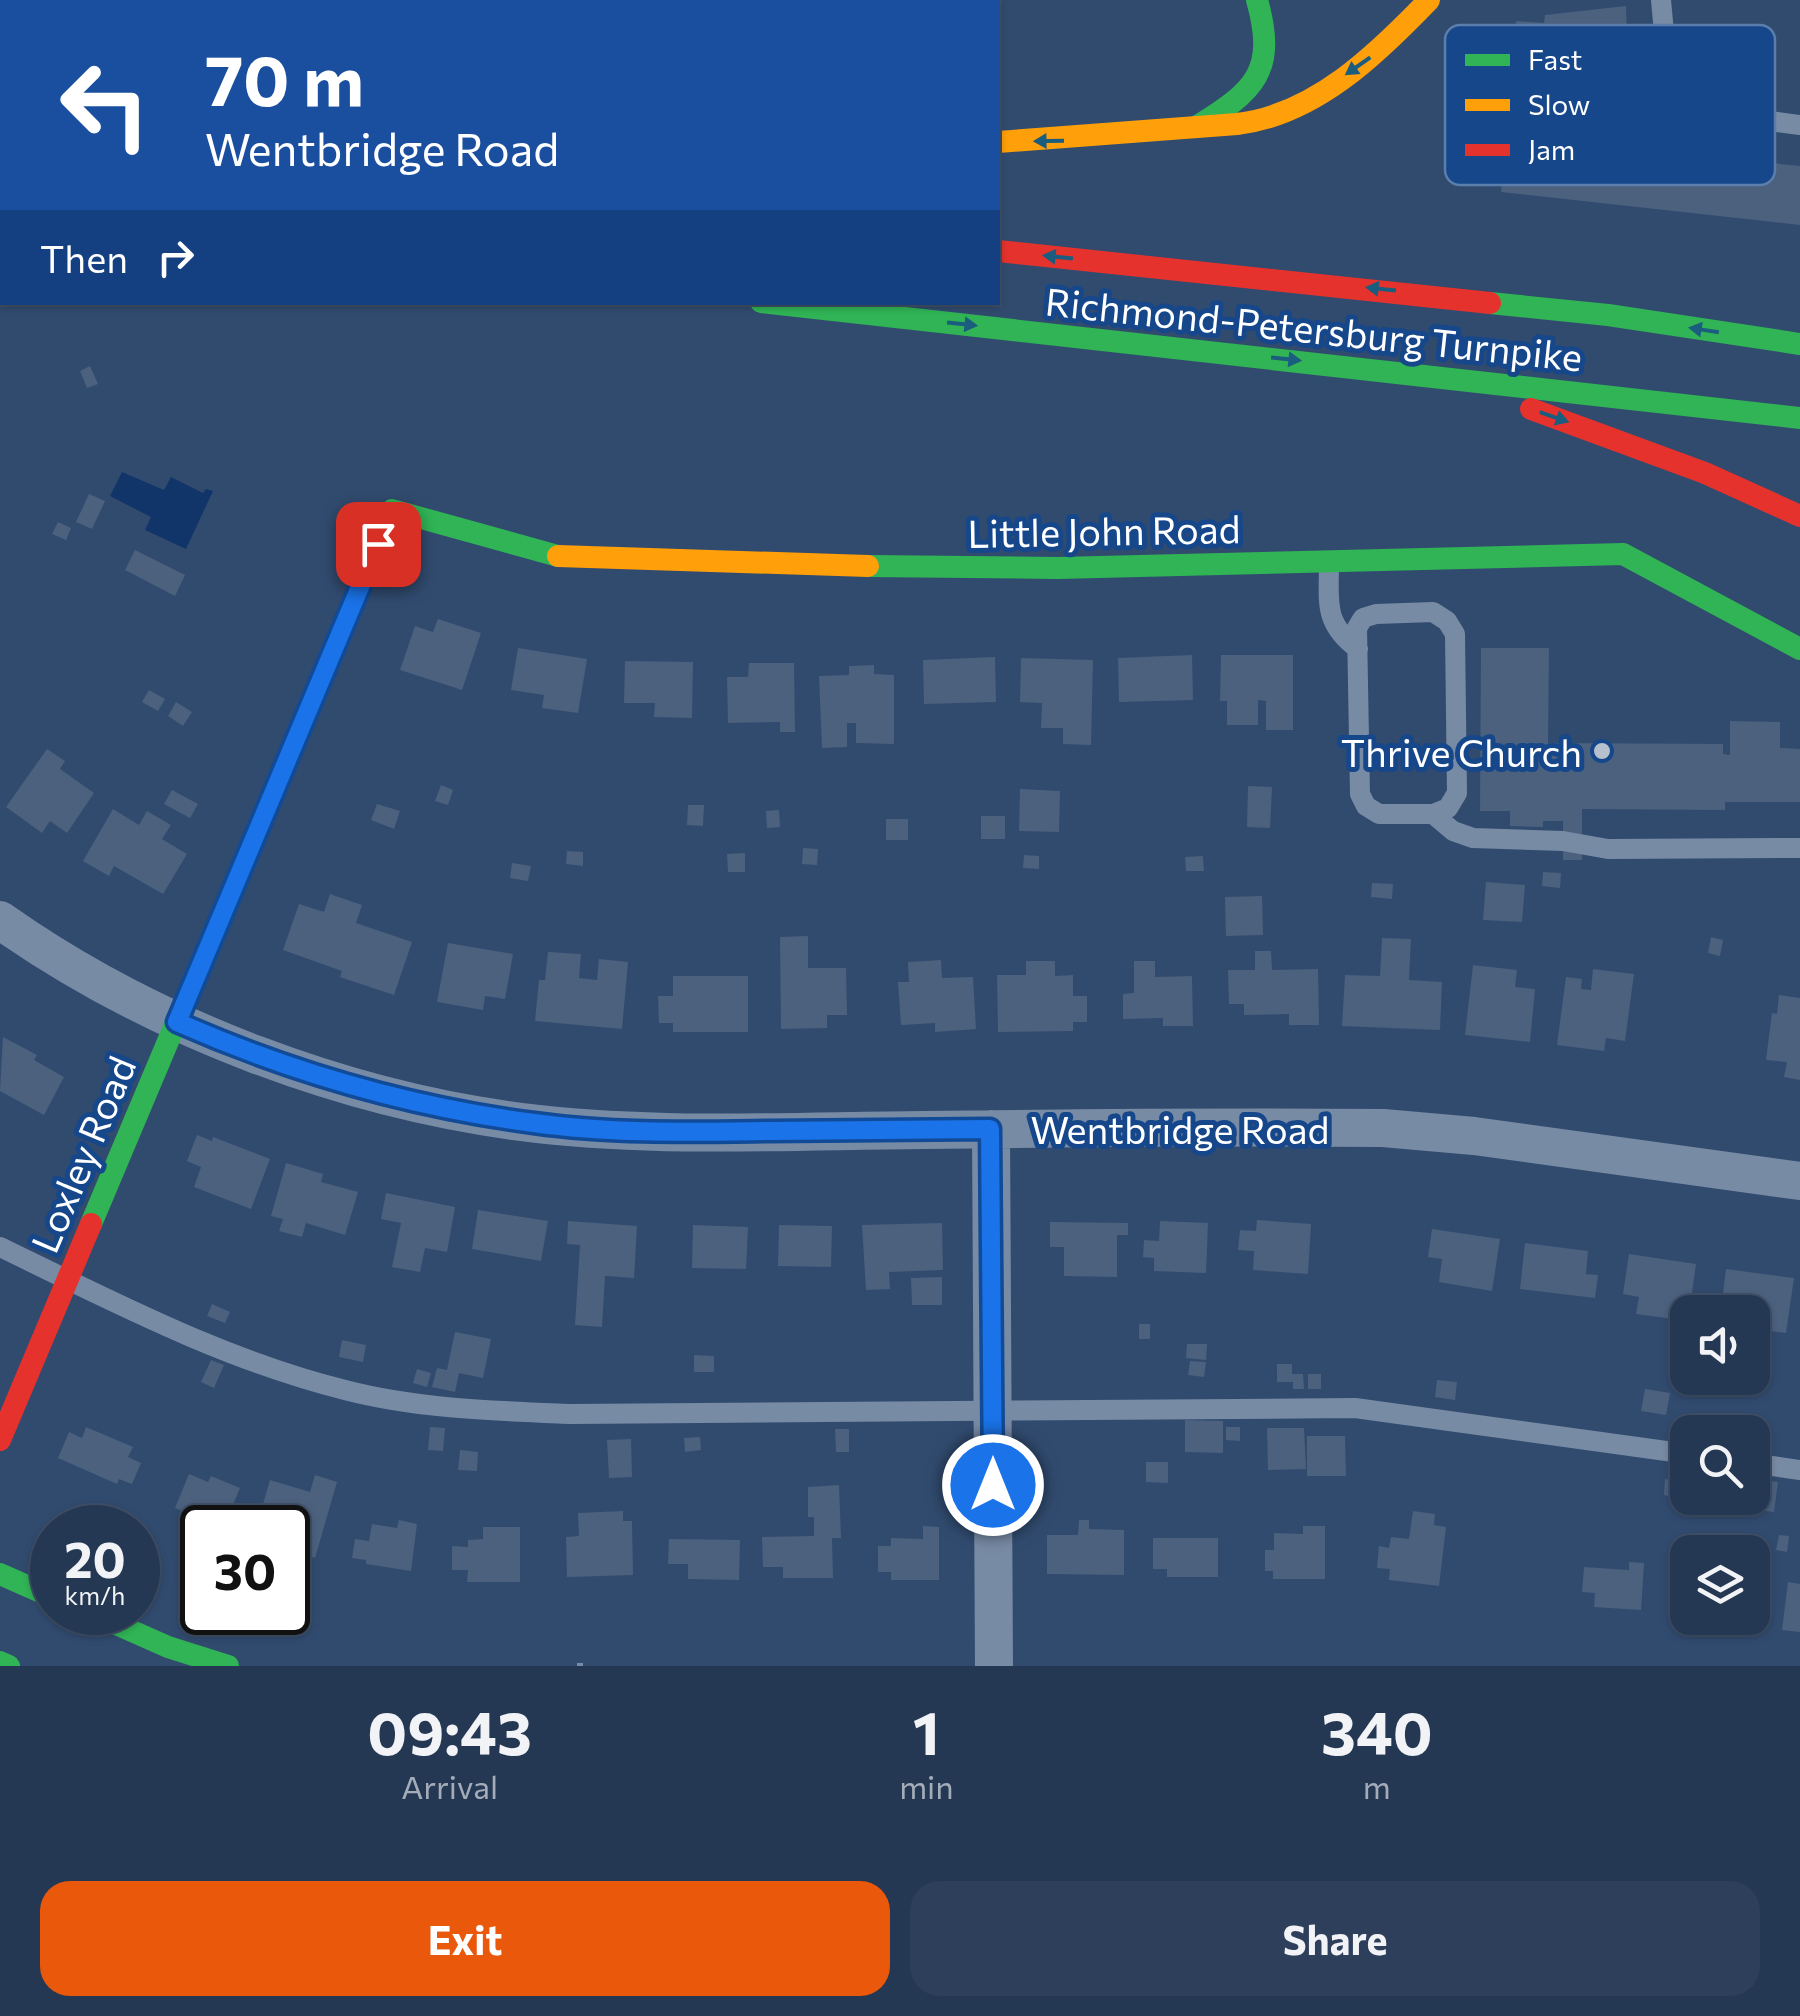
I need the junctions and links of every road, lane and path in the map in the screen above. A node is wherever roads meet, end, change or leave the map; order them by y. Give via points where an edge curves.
1 (1257, 0) edge
2 (1429, 0) edge
3 (1661, 0) edge
4 (1663, 25) edge
5 (1775, 122) edge
6 (1800, 125) edge
7 (1196, 127) junction
8 (1000, 142) edge
9 (1000, 250) edge
10 (788, 305) edge
11 (1800, 344) edge
12 (1428, 375) junction
13 (1800, 418) edge
14 (392, 510) joint
15 (1800, 516) edge
16 (1329, 561) junction
17 (1358, 649) junction
18 (1800, 649) edge
19 (1433, 814) junction
20 (1800, 848) edge
21 (0, 920) edge
22 (177, 1022) junction
23 (990, 1129) junction
24 (1800, 1181) edge
25 (0, 1247) edge
26 (67, 1279) junction
27 (992, 1412) junction
28 (0, 1440) edge
29 (1670, 1452) edge
30 (1770, 1466) edge
31 (1800, 1470) edge
32 (0, 1574) edge
33 (30, 1587) edge
34 (141, 1635) edge
35 (0, 1662) edge
36 (9, 1666) edge
37 (228, 1666) edge
38 (994, 1666) edge

1 - 7 main road via 1267,36 1264,66 1237,103
2 -> 7 main road via 1370,58 1306,101 1244,125
3 - 4 lane
5 - 6 lane
7 -> 8 main road
11 -> 9 main road, Richmond-Petersburg Turnpike via 1608,315
10 -> 12 main road, Richmond-Petersburg Turnpike
12 - 13 main road, Richmond-Petersburg Turnpike
12 -> 15 main road via 1615,438
14 - 16 main road, Little John Road via 550,556 1058,568
14 - 22 main road, Loxley Road
16 - 17 lane via 1334,626
16 - 18 main road, Little John Road via 1623,554
17 - 19 lane via 1360,794 1379,814
17 - 19 lane via 1357,628 1376,614 1433,612 1456,634 1458,793 1448,808
19 - 20 lane via 1474,838 1608,849
21 - 22 street, Wentbridge Road
22 - 23 street, Wentbridge Road via 340,1082 538,1124 669,1132
22 - 26 main road, Loxley Road
23 - 24 street, Wentbridge Road via 1383,1128
23 - 27 street
25 - 26 lane
26 - 27 lane via 236,1357 347,1391 468,1409
26 - 28 main road, Loxley Road
27 - 29 lane via 1355,1408
27 - 38 street
30 - 31 lane
32 - 33 main road
34 - 37 main road
35 - 36 main road

